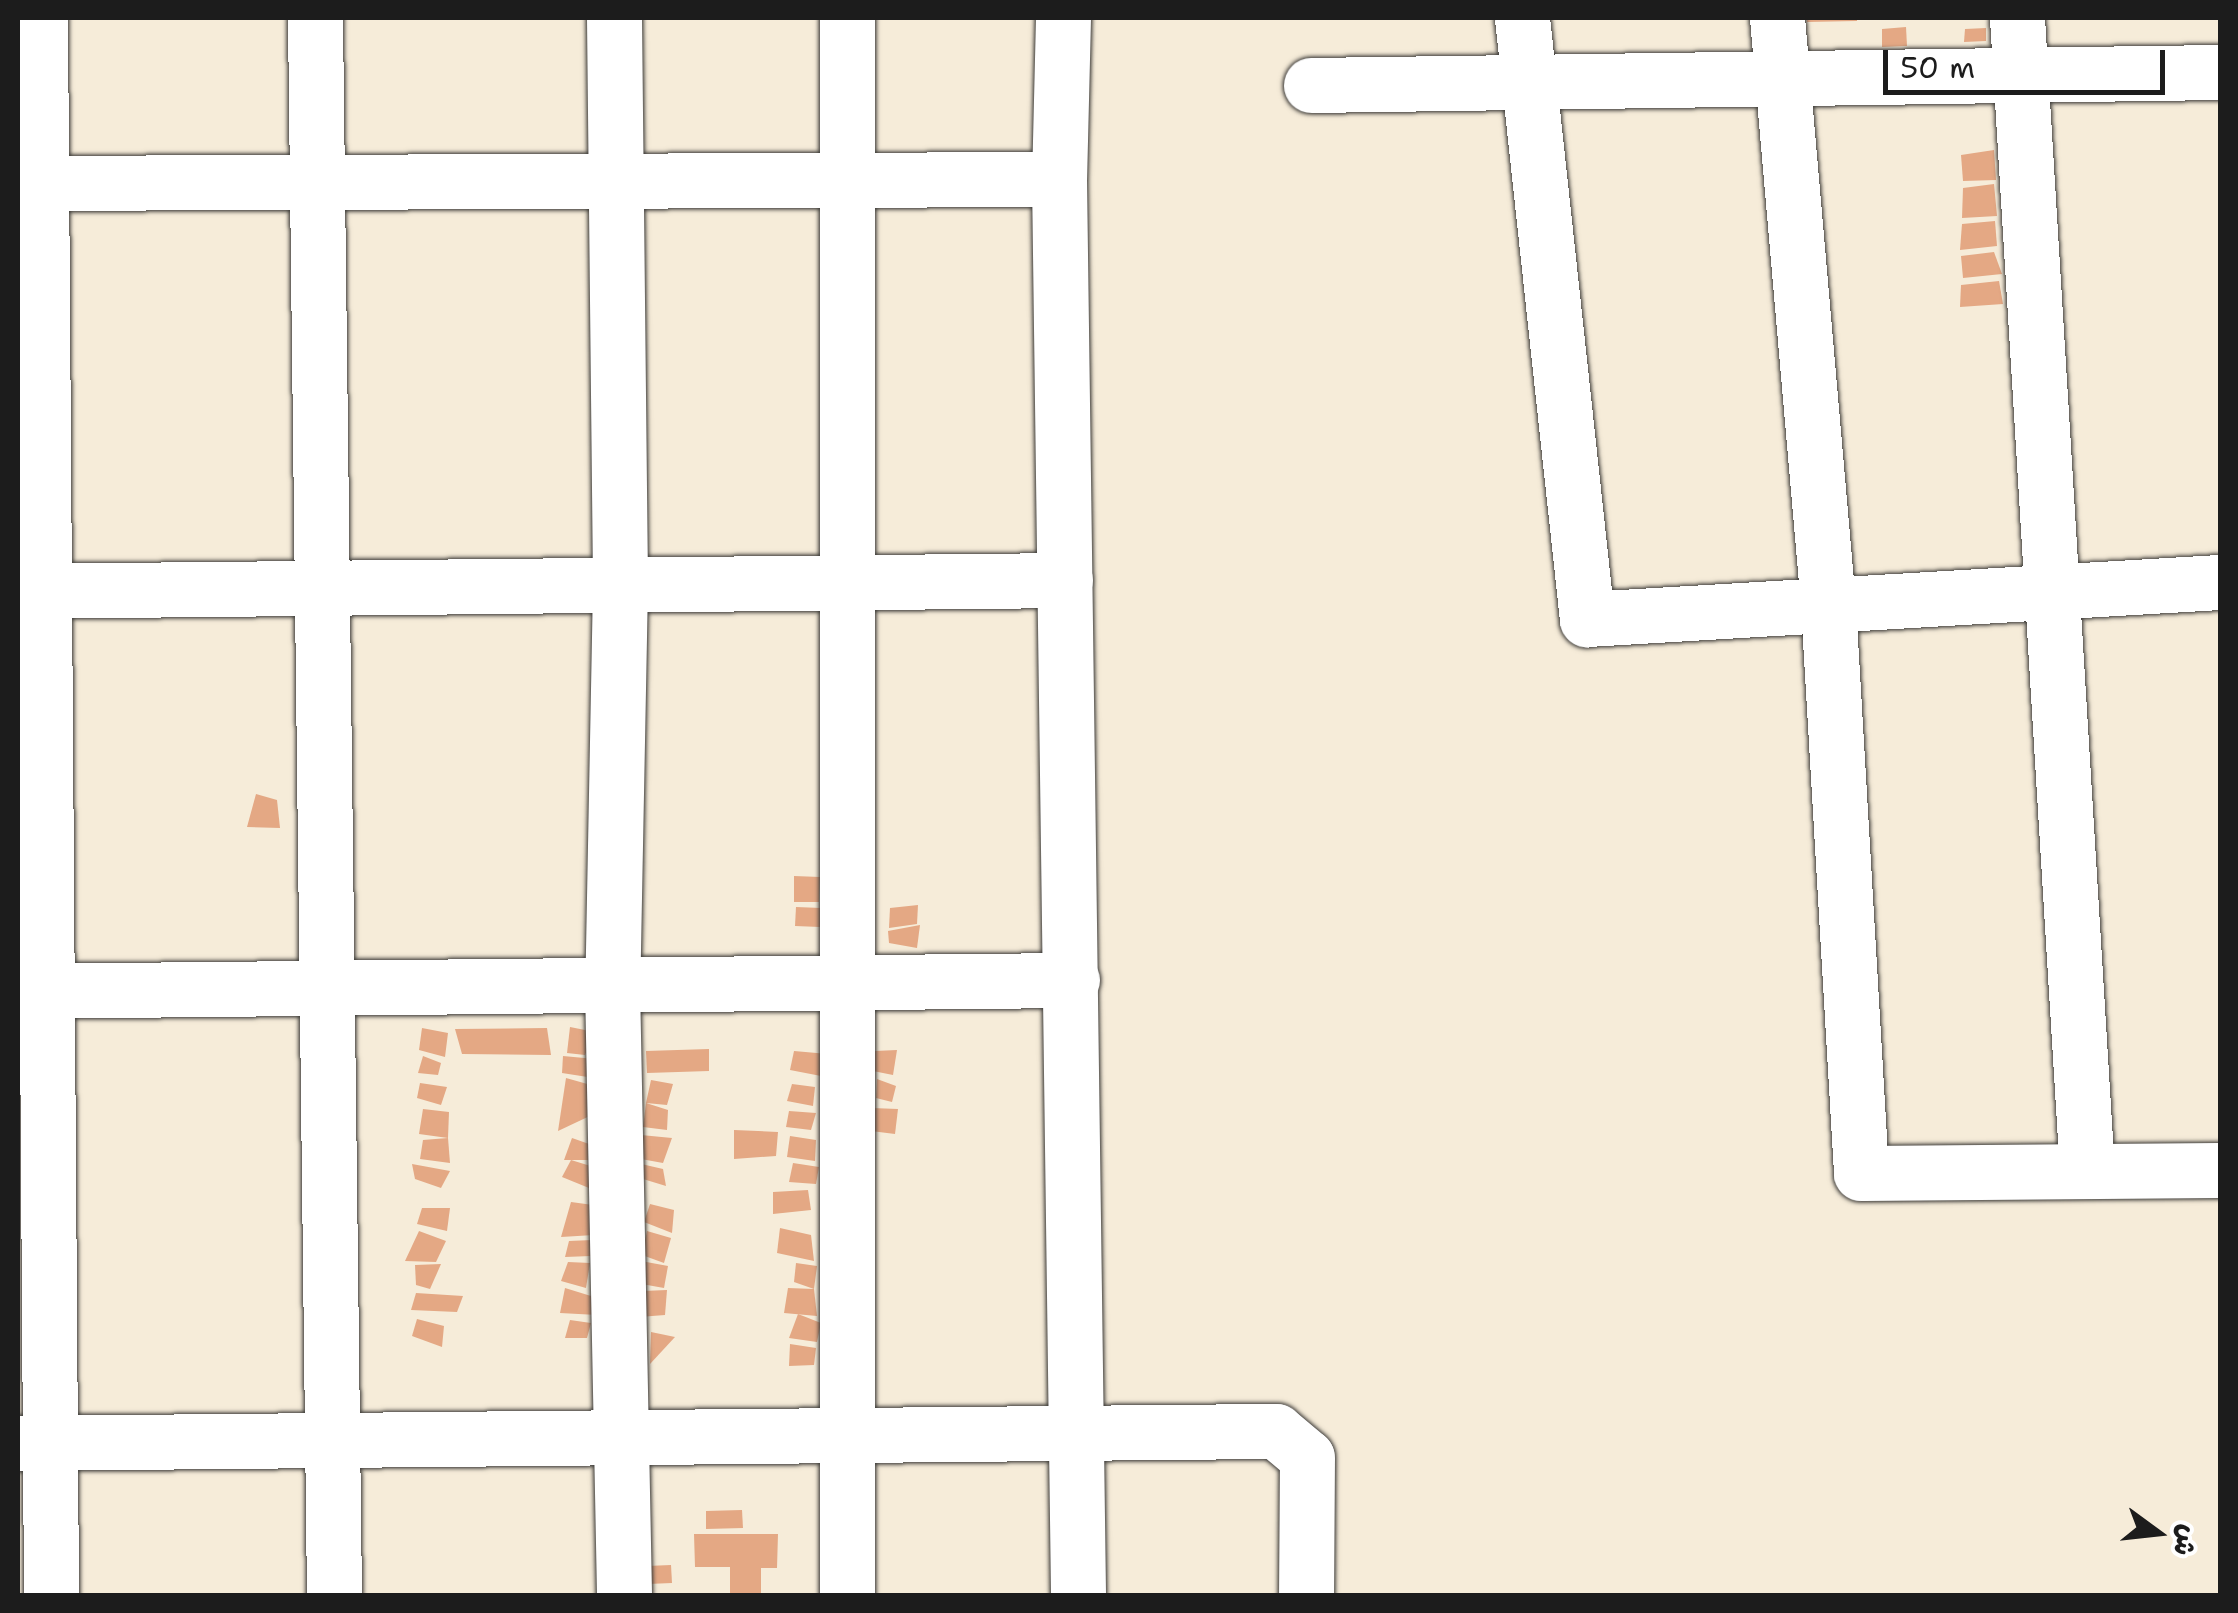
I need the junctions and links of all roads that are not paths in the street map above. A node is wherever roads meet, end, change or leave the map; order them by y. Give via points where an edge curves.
1 (40, 18) edge
2 (316, 18) edge
3 (614, 18) edge
4 (847, 18) edge
5 (1063, 18) edge
6 (1522, 18) edge
7 (1778, 18) edge
8 (2017, 18) edge
9 (2220, 72) edge
10 (2020, 75) junction
11 (1783, 78) junction
12 (1527, 82) junction
13 (1311, 85) dead end
14 (1059, 179) junction
15 (618, 180) junction
16 (848, 180) junction
17 (316, 181) junction
18 (29, 183) edge
19 (1065, 580) junction
20 (852, 582) junction
21 (2220, 582) edge
22 (620, 585) junction
23 (320, 588) junction
24 (32, 591) edge
25 (2052, 592) junction
26 (1828, 605) junction
27 (1072, 980) junction
28 (848, 982) junction
29 (612, 985) junction
30 (326, 987) junction
31 (34, 991) edge
32 (2220, 1170) edge
33 (2087, 1171) junction
34 (1080, 1434) junction
35 (846, 1435) junction
36 (623, 1437) junction
37 (332, 1439) junction
38 (34, 1443) edge
39 (51, 1596) edge
40 (334, 1596) edge
41 (624, 1596) edge
42 (847, 1596) edge
43 (1078, 1596) edge
44 (1306, 1596) edge

1 - 18 street
2 - 17 street
3 - 15 street
4 - 16 street
5 - 14 street
6 - 12 street
7 - 11 street
8 - 10 street
9 - 10 street
10 - 11 street
10 - 25 street
11 - 12 street
11 - 26 street
12 - 13 street
12 - 26 street via 1586,619
14 - 16 street
14 - 19 street
15 - 16 street
15 - 17 street
15 - 22 street
16 - 20 street
17 - 18 street
17 - 23 street
18 - 24 street
19 - 20 street
19 - 27 street
20 - 22 street
20 - 28 street
21 - 25 street
22 - 23 street
22 - 29 street
23 - 24 street
23 - 30 street
24 - 31 street
25 - 26 street
25 - 33 street
26 - 33 street via 1861,1173
27 - 28 street
27 - 34 street
28 - 29 street
28 - 35 street
29 - 30 street
29 - 36 street
30 - 31 street
30 - 37 street
31 - 38 street
32 - 33 street
34 - 35 street
34 - 43 street
34 - 44 street via 1276,1432 1307,1457
35 - 36 street
35 - 42 street
36 - 37 street
36 - 41 street
37 - 38 street
37 - 40 street
38 - 39 street

